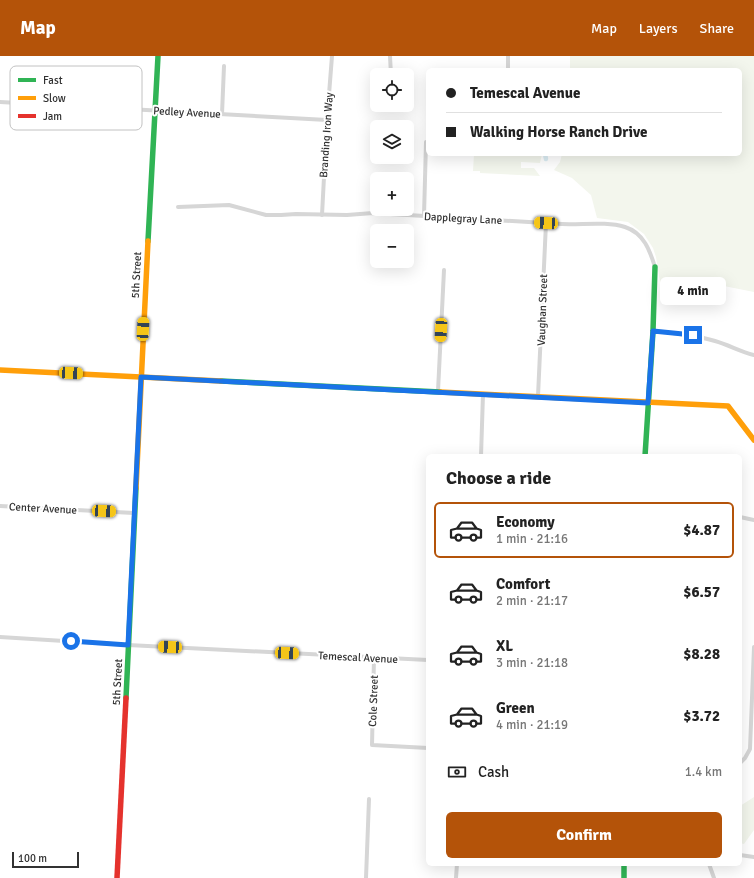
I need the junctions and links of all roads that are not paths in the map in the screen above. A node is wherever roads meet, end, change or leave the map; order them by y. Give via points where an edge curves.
1 (158, 56) edge
2 (332, 56) edge
3 (390, 56) edge
4 (508, 56) edge
5 (224, 66) dead end
6 (391, 68) edge
7 (508, 68) edge
8 (0, 102) edge
9 (10, 103) edge
10 (142, 109) edge
11 (156, 110) junction
12 (222, 114) junction
13 (327, 120) junction
14 (426, 142) dead end
15 (178, 207) dead end
16 (322, 215) junction
17 (424, 216) junction
18 (546, 223) junction
19 (655, 267) joint
20 (444, 270) dead end
21 (653, 331) junction
22 (754, 355) edge
23 (0, 370) edge
24 (141, 377) junction
25 (438, 391) junction
26 (483, 394) junction
27 (538, 396) junction
28 (648, 403) junction
29 (754, 440) edge
30 (481, 454) edge
31 (645, 454) edge
32 (0, 506) edge
33 (134, 513) junction
34 (742, 517) edge
35 (754, 520) edge
36 (0, 637) edge
37 (128, 645) junction
38 (754, 647) edge
39 (374, 658) junction
40 (426, 660) edge
41 (426, 748) edge
42 (742, 762) edge
43 (369, 799) dead end
44 (742, 855) edge
45 (754, 857) edge
46 (457, 866) edge
47 (624, 866) edge
48 (710, 866) edge
49 (117, 878) edge
50 (366, 878) edge
51 (456, 878) edge
52 (624, 878) edge
53 (714, 878) edge

1 - 11 street, 5th Street
2 - 13 street, Branding Iron Way
3 - 6 street
4 - 7 street
5 - 12 street
8 - 9 street, Pedley Avenue
10 - 11 street, Pedley Avenue
11 - 12 street, Pedley Avenue
11 - 24 street, 5th Street
12 - 13 street, Pedley Avenue
13 - 16 street, Branding Iron Way
14 - 17 street
15 - 16 street, Dapplegray Lane via 229,205 266,215
16 - 17 street, Dapplegray Lane via 373,213
17 - 18 street, Dapplegray Lane
18 - 19 street, Dapplegray Lane via 610,224 627,228 640,236 649,248
18 - 27 street, Vaughan Street
19 - 21 street
20 - 25 street
21 - 22 street via 693,335
21 - 28 street
23 - 24 street
24 - 25 street
24 - 33 street, 5th Street
25 - 26 street
26 - 27 street
26 - 30 street
27 - 28 street
28 - 29 street via 728,406
28 - 31 street
32 - 33 street, Center Avenue
33 - 37 street, 5th Street
34 - 35 street
36 - 37 street, Temescal Avenue
37 - 39 street, Temescal Avenue
37 - 49 street, 5th Street
38 - 42 street via 750,749
39 - 40 street, Temescal Avenue
39 - 41 street, Cole Street via 372,745
43 - 50 street
44 - 45 street
46 - 51 street
47 - 52 street
48 - 53 street

